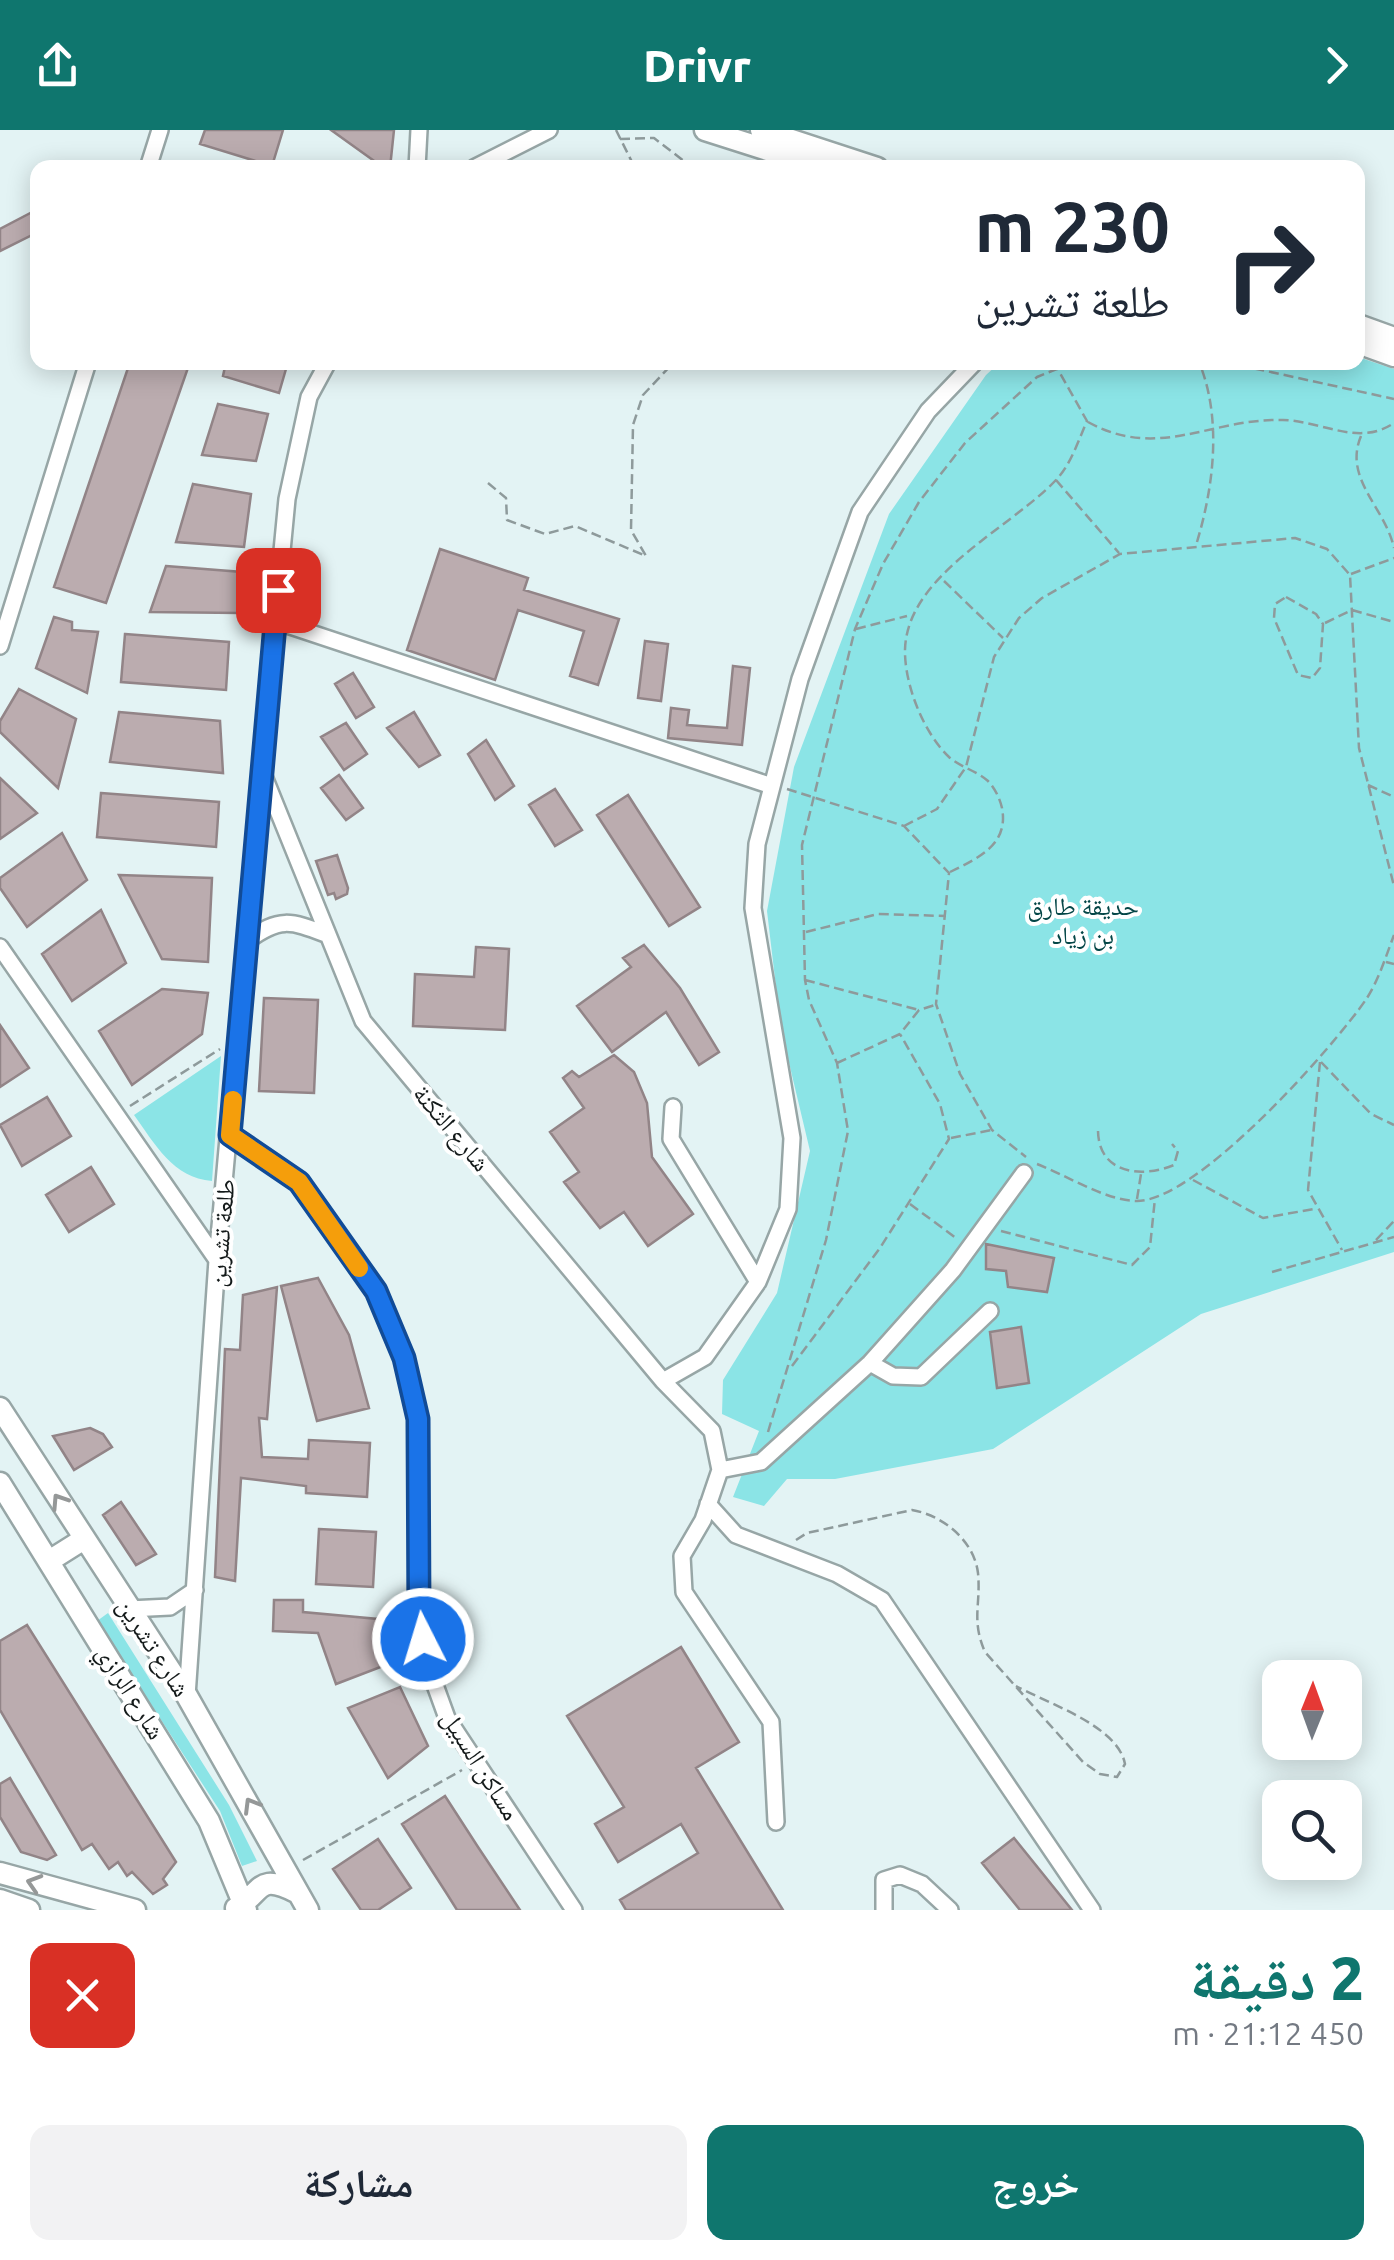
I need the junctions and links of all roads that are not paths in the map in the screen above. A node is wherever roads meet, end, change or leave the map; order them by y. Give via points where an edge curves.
1 (160, 130) edge
2 (418, 130) edge
3 (549, 130) edge
4 (706, 130) edge
5 (761, 130) edge
6 (151, 160) edge
7 (417, 160) edge
8 (490, 160) edge
9 (799, 160) edge
10 (853, 160) edge
11 (1365, 328) edge
12 (1394, 338) edge
13 (1365, 346) edge
14 (1394, 356) edge
15 (86, 370) edge
16 (324, 370) edge
17 (967, 370) edge
18 (275, 620) junction
19 (0, 646) edge
20 (261, 770) junction
21 (772, 786) junction
22 (328, 935) junction
23 (246, 941) junction
24 (0, 948) edge
25 (673, 1107) dead end
26 (230, 1135) junction
27 (1024, 1174) dead end
28 (217, 1260) junction
29 (758, 1282) junction
30 (990, 1311) dead end
31 (870, 1363) junction
32 (663, 1381) junction
33 (0, 1408) edge
34 (720, 1470) junction
35 (0, 1483) edge
36 (708, 1504) junction
37 (84, 1540) junction
38 (49, 1561) junction
39 (195, 1590) junction
40 (129, 1609) junction
41 (186, 1696) junction
42 (776, 1822) dead end
43 (0, 1873) edge
44 (296, 1892) junction
45 (2, 1904) edge
46 (241, 1908) edge
47 (28, 1910) edge
48 (135, 1910) edge
49 (308, 1910) edge
50 (574, 1910) edge
51 (884, 1910) edge
52 (950, 1910) edge
53 (1092, 1910) edge

1 - 6 street
2 - 7 street
3 - 8 street
4 - 9 main road
5 - 10 main road
11 - 12 main road
13 - 14 main road
15 - 19 street
16 - 18 street, شارع الثكنة via 310,397 287,499
17 - 21 street via 928,411 860,512 800,679
18 - 20 street, شارع الثكنة
18 - 21 street
20 - 22 street, شارع الثكنة
20 - 23 street, طلعة تشرين
21 - 29 street via 756,844 753,908 792,1138 788,1209
22 - 23 street via 284,922
22 - 32 street, شارع الثكنة via 363,1022
23 - 26 street, طلعة تشرين
24 - 28 street
25 - 29 street via 671,1139
26 - 28 street, طلعة تشرين
26 - 50 street, مساكن السبيل via 299,1182 376,1291 404,1358 418,1419 419,1614 427,1663 447,1718
27 - 31 street
28 - 39 street, طلعة تشرين
29 - 32 street via 705,1357
30 - 31 street via 930,1372 902,1378
31 - 34 street via 761,1462
32 - 34 street, شارع الثكنة via 712,1431
37 -> 33 main road, شارع تشرين
34 - 36 street
35 - 38 main road, شارع الرازي
36 - 42 street via 682,1556 684,1592 771,1722
36 - 53 street via 736,1535 838,1574 882,1600
37 - 38 main road
37 - 40 main road, شارع تشرين
38 - 46 main road, شارع الرازي via 210,1821
39 - 40 street via 170,1608
39 - 41 street, طلعة تشرين
40 - 41 main road, شارع تشرين
44 -> 41 main road, شارع تشرين
48 -> 43 main road
44 - 46 main road via 262,1884
44 - 49 main road, شارع تشرين
45 - 47 main road
51 - 52 street via 884,1880 900,1875 922,1884

